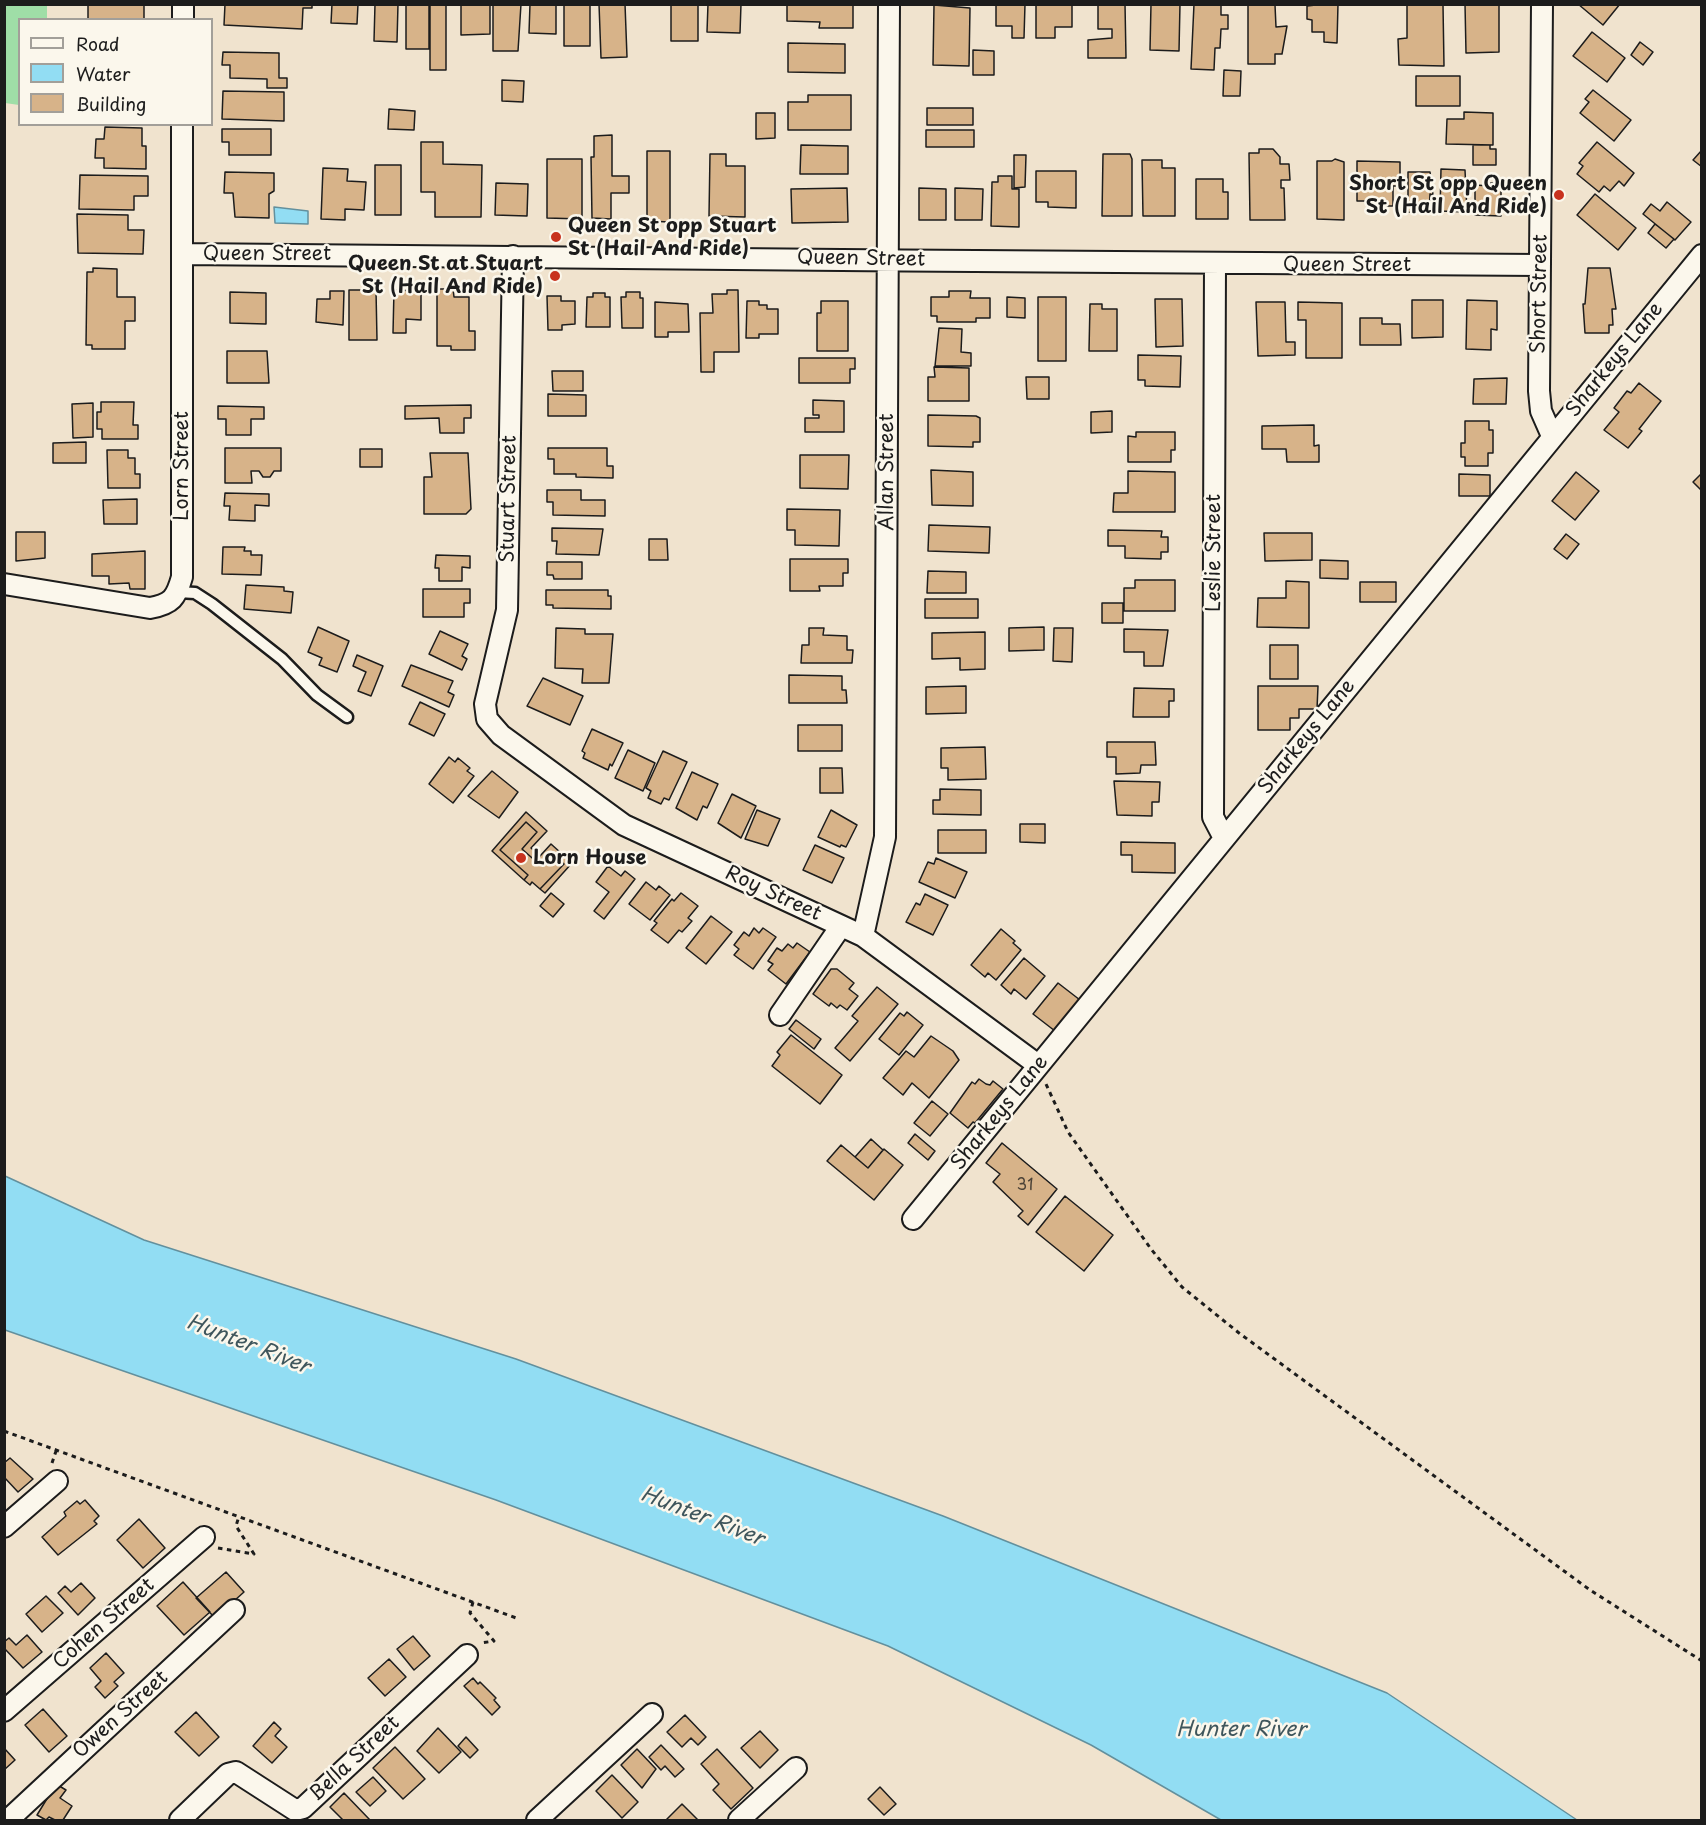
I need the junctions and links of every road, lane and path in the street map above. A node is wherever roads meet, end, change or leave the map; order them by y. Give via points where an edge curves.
1 (889, 4) edge
2 (1542, 4) edge
3 (182, 126) edge
4 (182, 254) junction
5 (1701, 255) edge
6 (513, 256) junction
7 (888, 258) junction
8 (1215, 265) junction
9 (1540, 265) junction
10 (1552, 436) junction
11 (4, 584) edge
12 (178, 592) junction
13 (347, 717) dead end
14 (501, 735) joint
15 (1224, 838) junction
16 (841, 926) junction
17 (863, 936) junction
18 (780, 1016) dead end
19 (1038, 1065) junction
20 (913, 1219) dead end
21 (4, 1431) edge
22 (57, 1480) dead end
23 (239, 1516) junction
24 (4, 1527) edge
25 (204, 1537) joint
26 (473, 1602) junction
27 (234, 1610) dead end
28 (519, 1619) dead end
29 (467, 1655) joint
30 (1701, 1661) edge
31 (4, 1711) edge
32 (652, 1714) dead end
33 (796, 1768) dead end
34 (8, 1821) edge
35 (180, 1821) edge
36 (537, 1821) edge
37 (739, 1821) edge

1 - 7 street, Allan Street
2 - 9 street, Short Street
3 - 4 street, Lorn Street
4 - 6 street, Queen Street
4 - 12 street, Lorn Street via 182,577
5 - 10 street, Sharkeys Lane
6 - 7 street, Queen Street
6 - 14 street, Stuart Street via 507,610 485,704 487,719
7 - 8 street, Queen Street
7 - 17 street, Allan Street via 885,837
8 - 9 street, Queen Street
8 - 15 street, Leslie Street via 1213,817
9 - 10 street, Short Street via 1539,391 1541,411
10 - 15 street, Sharkeys Lane
11 - 12 street via 150,608 166,605
12 - 13 lane via 195,593 212,604
14 - 16 street, Roy Street via 624,825
15 - 19 street, Sharkeys Lane
16 - 17 street, Roy Street
16 - 18 street
17 - 19 street, Roy Street
19 - 20 street, Sharkeys Lane
19 - 30 path via 1068,1132 1151,1250 1182,1287 1590,1590
21 - 23 path
22 - 24 street
23 - 25 path via 236,1526 254,1554 212,1547
23 - 26 path
25 - 31 street, Cohen Street
26 - 28 path
26 - 29 path via 470,1613 494,1641 459,1646
27 - 34 street, Owen Street
29 - 35 street, Bella Street via 303,1808 295,1810 236,1772 228,1774
32 - 36 street
33 - 37 street

